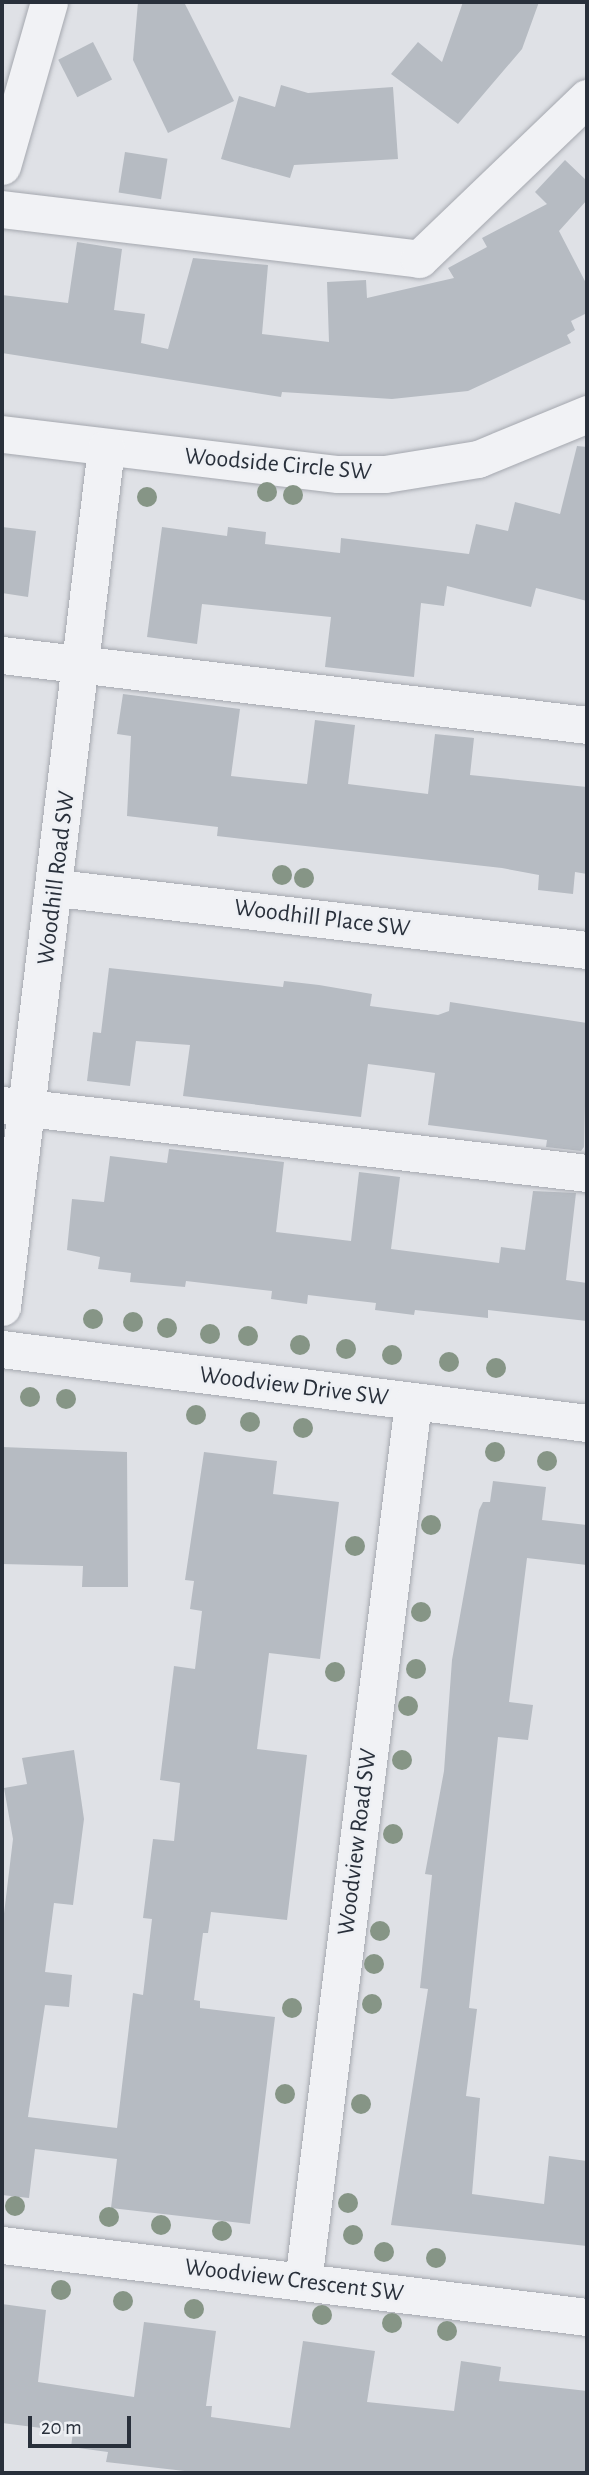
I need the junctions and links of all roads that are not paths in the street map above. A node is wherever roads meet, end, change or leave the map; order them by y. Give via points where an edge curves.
1 (49, 2) edge
2 (587, 98) edge
3 (2, 166) edge
4 (2, 209) edge
5 (587, 414) edge
6 (2, 435) edge
7 (106, 448) junction
8 (2, 655) edge
9 (81, 663) junction
10 (587, 725) edge
11 (57, 888) junction
12 (587, 950) edge
13 (16, 1105) edge
14 (587, 1173) edge
15 (2, 1307) edge
16 (2, 1349) edge
17 (413, 1402) junction
18 (587, 1423) edge
19 (2, 2245) edge
20 (303, 2282) junction
21 (587, 2317) edge

1 - 3 street
2 - 4 street via 419,259
5 - 7 street, Woodside Circle SW via 478,459 385,474 338,474
6 - 7 street, Woodside Circle SW
7 - 9 street, Woodhill Road SW
8 - 9 street
9 - 10 street
9 - 11 street, Woodhill Road SW
11 - 12 street, Woodhill Place SW
11 - 13 street, Woodhill Road SW
13 - 14 street
13 - 15 street, Woodhill Road SW
16 - 17 street, Woodview Drive SW
17 - 18 street, Woodview Drive SW
17 - 20 street, Woodview Road SW
19 - 20 street, Woodview Crescent SW
20 - 21 street, Woodview Crescent SW

